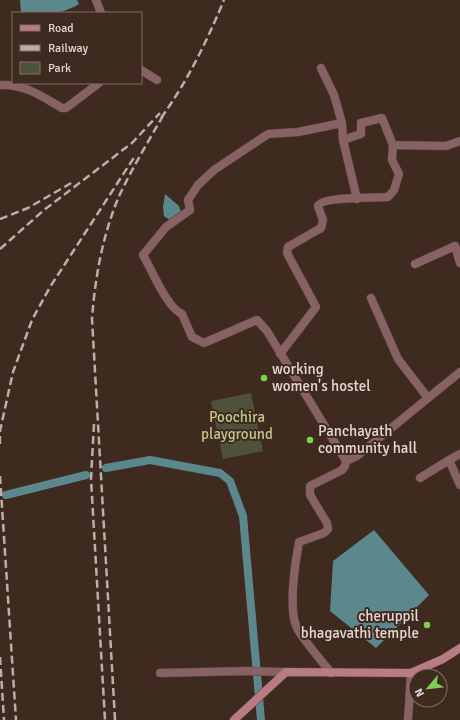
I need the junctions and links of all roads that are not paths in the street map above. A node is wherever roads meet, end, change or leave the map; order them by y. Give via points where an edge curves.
1 (96, 0) edge
2 (101, 12) edge
3 (321, 68) dead end
4 (142, 71) edge
5 (158, 80) dead end
6 (98, 84) edge
7 (0, 85) edge
8 (342, 123) junction
9 (344, 140) junction
10 (460, 141) edge
11 (394, 145) junction
12 (357, 199) junction
13 (460, 263) edge
14 (415, 264) dead end
15 (372, 298) dead end
16 (280, 354) junction
17 (460, 372) edge
18 (428, 398) junction
19 (460, 454) edge
20 (449, 460) junction
21 (346, 461) junction
22 (420, 478) dead end
23 (460, 485) edge
24 (460, 648) edge
25 (424, 668) edge
26 (286, 672) junction
27 (160, 673) dead end
28 (331, 673) junction
29 (408, 674) edge
30 (409, 708) edge
31 (234, 720) edge
32 (408, 720) edge

1 - 2 street
3 - 8 street via 334,95
4 - 5 street
6 - 7 street via 66,108 27,88
8 - 9 street
8 - 16 street via 298,132 268,134 214,170 198,185 188,200 190,210 166,227 143,255 169,302 182,314 192,337 204,344 257,320 268,331
9 - 11 street via 361,134 361,123 382,118
9 - 12 street
10 - 11 street via 446,146
11 - 12 street via 392,160 399,174 394,190 388,197
12 - 16 street via 344,197 319,203 323,220 321,228 288,247 287,253 316,307
13 - 14 street via 455,246
15 - 18 street via 398,359
16 - 21 street
17 - 18 street
18 - 21 street via 357,456
19 - 20 street
20 - 22 street
20 - 23 street
21 - 28 street via 342,470 310,486 310,495 328,529 324,533 299,542 294,565 294,610 297,628
24 - 25 street
26 - 27 street
26 - 28 street
26 - 31 street
28 - 29 street
30 - 32 street

